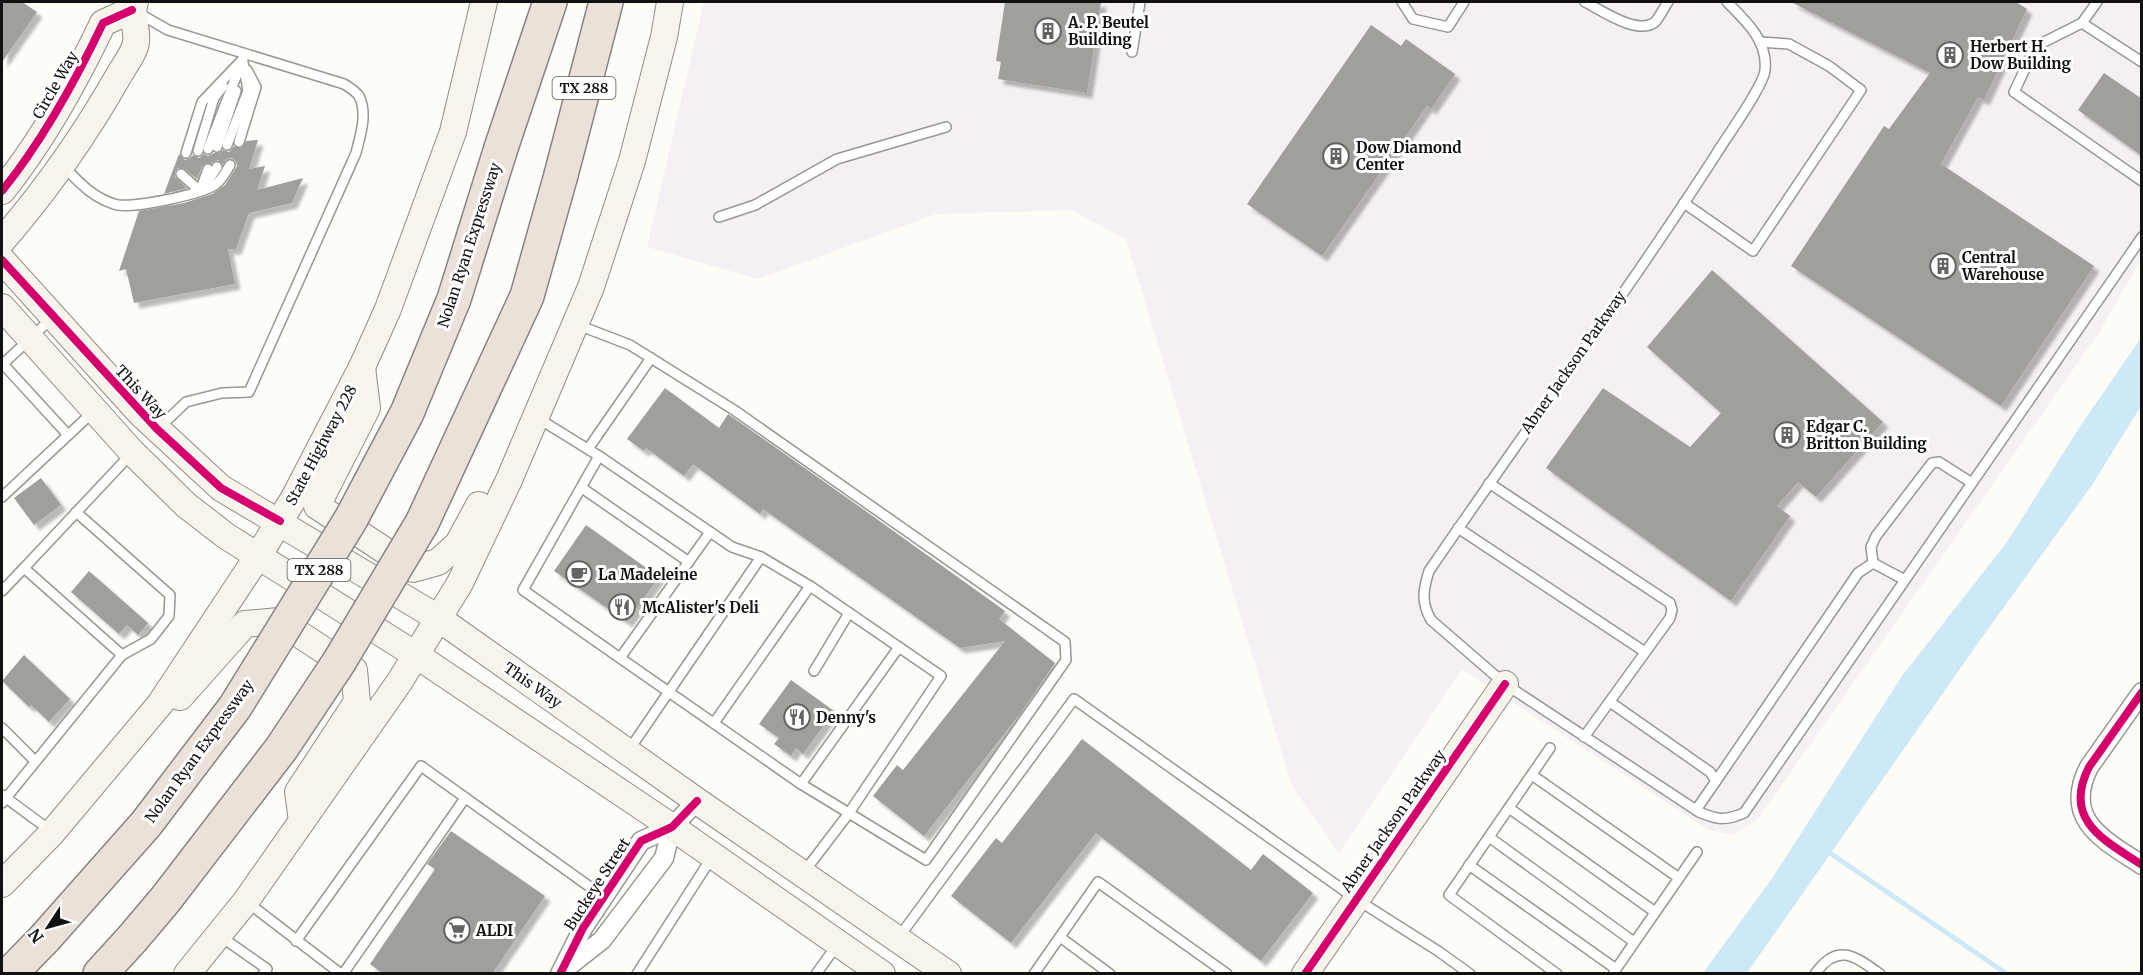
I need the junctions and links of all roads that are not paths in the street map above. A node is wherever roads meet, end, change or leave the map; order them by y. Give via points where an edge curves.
1 (484, 2) edge
2 (550, 2) edge
3 (606, 2) edge
4 (670, 2) edge
5 (1140, 2) edge
6 (1402, 2) edge
7 (1464, 2) edge
8 (1585, 2) edge
9 (1668, 2) edge
10 (1727, 2) edge
11 (2097, 2) edge
12 (129, 4) edge
13 (2082, 23) junction
14 (1760, 42) junction
15 (1132, 52) dead end
16 (244, 57) junction
17 (2142, 62) edge
18 (946, 127) dead end
19 (239, 142) dead end
20 (227, 144) dead end
21 (208, 149) dead end
22 (186, 153) dead end
23 (230, 165) dead end
24 (63, 166) junction
25 (200, 171) junction
26 (2142, 181) edge
27 (2, 191) edge
28 (200, 191) junction
29 (1684, 202) junction
30 (719, 217) dead end
31 (2142, 237) edge
32 (2, 241) edge
33 (2, 260) edge
34 (2, 307) edge
35 (54, 317) junction
36 (575, 324) junction
37 (31, 339) junction
38 (651, 358) junction
39 (362, 367) junction
40 (94, 411) junction
41 (535, 416) junction
42 (135, 431) junction
43 (68, 435) junction
44 (588, 449) junction
45 (599, 456) junction
46 (508, 480) junction
47 (1489, 483) junction
48 (1972, 483) junction
49 (582, 488) junction
50 (2, 496) edge
51 (76, 512) junction
52 (280, 522) junction
53 (1458, 528) junction
54 (710, 532) junction
55 (258, 556) junction
56 (761, 557) junction
57 (689, 562) junction
58 (1873, 563) junction
59 (24, 568) junction
60 (1905, 580) junction
61 (810, 586) junction
62 (2, 591) edge
63 (849, 613) junction
64 (438, 618) junction
65 (899, 647) junction
66 (1645, 652) junction
67 (416, 655) junction
68 (122, 656) junction
69 (620, 658) junction
70 (814, 671) dead end
71 (1505, 684) junction
72 (668, 691) junction
73 (2142, 692) edge
74 (1610, 702) junction
75 (160, 704) junction
76 (714, 723) junction
77 (2, 728) edge
78 (1584, 737) junction
79 (1550, 748) dead end
80 (627, 752) junction
81 (35, 761) junction
82 (1532, 775) junction
83 (1716, 781) junction
84 (801, 784) junction
85 (465, 798) junction
86 (3, 799) edge
87 (697, 801) junction
88 (1509, 808) junction
89 (1696, 810) junction
90 (849, 813) junction
91 (302, 821) junction
92 (672, 827) junction
93 (52, 832) junction
94 (1489, 837) junction
95 (1697, 852) dead end
96 (713, 856) junction
97 (1469, 865) junction
98 (2142, 865) edge
99 (803, 874) junction
100 (1679, 878) junction
101 (2, 884) edge
102 (604, 897) junction
103 (1356, 899) junction
104 (246, 901) junction
105 (1655, 912) junction
106 (220, 936) junction
107 (1060, 937) junction
108 (897, 939) junction
109 (296, 941) junction
110 (1634, 942) junction
111 (838, 943) junction
112 (1614, 971) edge
113 (561, 972) edge
114 (881, 973) edge
115 (1226, 973) edge
116 (10, 974) edge
117 (100, 974) edge
118 (187, 974) edge
119 (263, 974) edge
120 (342, 974) edge
121 (637, 974) edge
122 (816, 974) edge
123 (948, 974) edge
124 (1034, 974) edge
125 (1110, 974) edge
126 (1305, 974) edge
127 (1470, 974) edge
128 (1557, 974) edge
129 (1815, 974) edge
130 (1880, 974) edge

1 - 39 main road, State Highway 228 via 453,132 388,309
2 - 116 highway, Nolan Ryan Expressway / TX 288, bridge via 454,299 407,413 351,519 235,707 146,824
3 - 117 highway, TX 288, bridge via 527,296 422,523 339,662 281,749 165,900
4 - 36 main road via 632,161
5 - 15 lane
6 - 7 lane via 1413,19 1448,27
8 - 9 lane via 1629,24 1646,26 1655,21
10 - 14 lane, Abner Jackson Parkway via 1750,25
11 - 13 lane
12 - 16 lane via 168,30
12 - 24 main road via 137,44
12 - 27 main road, Circle Way via 103,23 58,111
13 - 17 lane
13 - 26 lane via 2036,46 2014,92
14 - 29 lane, Abner Jackson Parkway via 1765,72
14 - 29 lane via 1790,44 1861,90 1753,251
16 - 19 lane via 256,87
16 - 20 lane via 248,91
16 - 21 lane
16 - 22 lane via 202,102
16 - 42 lane via 344,84 358,95 363,112 356,153 249,392 222,393 186,402
18 - 30 lane via 837,159 755,205
23 - 28 lane via 217,184
24 - 28 lane via 91,194 116,206 141,205
24 - 32 main road
25 - 28 lane
25 - 28 lane
25 - 28 lane via 210,181
29 - 47 lane, Abner Jackson Parkway
31 - 48 lane
33 - 35 main road, This Way
34 - 37 main road, This Way
35 - 37 lane
35 - 42 main road, This Way
36 - 38 lane via 630,345
36 - 41 main road
37 - 40 main road, This Way
37 - 43 lane via 3,364
38 - 44 lane
38 - 90 lane via 734,410 1065,642 1066,660 926,860
39 - 46 main road via 367,408 317,506 413,568 438,562 458,544 487,492
39 - 52 main road, State Highway 228
40 - 42 main road, This Way
40 - 43 lane
41 - 44 lane
41 - 46 main road
42 - 51 lane
42 - 52 main road, This Way
42 - 55 main road, This Way via 186,504
43 - 50 lane
44 - 45 lane
45 - 49 lane
45 - 54 lane
46 - 64 main road via 460,583
47 - 53 lane, Abner Jackson Parkway
47 - 66 lane via 1670,603 1670,618
48 - 58 lane via 1939,462 1932,463 1876,536 1871,547
48 - 60 lane
49 - 57 lane
49 - 69 lane via 524,590
51 - 59 lane
51 - 68 lane via 170,595 169,616 151,639
52 - 55 main road, State Highway 228
52 - 64 main road, This Way
53 - 66 lane
53 - 71 lane, Abner Jackson Parkway via 1429,571 1422,592 1425,609 1431,620
54 - 56 lane via 732,547
54 - 57 lane
55 - 67 main road, This Way
55 - 75 main road, State Highway 228
56 - 61 lane
56 - 72 lane
57 - 69 lane
58 - 60 lane
58 - 83 lane via 1858,573
59 - 62 lane
59 - 68 lane
60 - 89 lane via 1744,813 1714,819
61 - 63 lane
61 - 76 lane
63 - 65 lane
63 - 70 lane
64 - 67 main road
64 - 80 main road, This Way
65 - 84 lane
65 - 90 lane via 941,676
66 - 74 lane
67 - 91 main road
67 - 92 main road, This Way
68 - 81 lane
69 - 72 lane
71 - 78 lane
71 - 103 main road, Abner Jackson Parkway
72 - 76 lane
72 - 80 lane
73 - 98 street via 2089,767 2080,795 2087,824
74 - 78 lane
74 - 83 lane via 1710,772
75 - 91 main road via 179,698 245,624 279,621 354,670 357,702 298,792
75 - 93 main road, State Highway 228
76 - 84 lane
77 - 81 lane
78 - 89 lane
79 - 82 lane
80 - 87 main road, This Way
81 - 86 lane
82 - 88 lane
82 - 100 lane
83 - 89 lane
84 - 90 lane
85 - 102 lane
85 - 109 lane via 421,766
85 - 120 lane
86 - 93 lane
87 - 92 street, Buckeye Street
87 - 99 main road, This Way
88 - 94 lane
88 - 105 lane
90 - 99 lane
91 - 104 main road
92 - 96 main road, This Way
92 - 102 street, Buckeye Street via 641,841
92 - 113 street, Buckeye Street via 664,858 602,940
93 - 101 main road, State Highway 228
94 - 97 lane
94 - 110 lane
95 - 100 lane
96 - 111 main road, This Way
96 - 121 lane
97 - 112 lane
97 - 128 lane via 1449,895
99 - 108 main road, This Way
100 - 105 lane
102 - 113 street, Buckeye Street
103 - 108 lane via 1074,699
103 - 126 main road, Abner Jackson Parkway
103 - 127 lane
104 - 106 main road
104 - 109 lane
105 - 110 lane
106 - 118 main road
106 - 119 lane via 267,969
107 - 115 lane via 1098,882
107 - 124 lane
107 - 125 lane
108 - 123 main road, This Way
109 - 120 lane
110 - 112 lane
111 - 114 main road, This Way
111 - 122 lane
129 - 130 lane via 1830,957 1848,954

